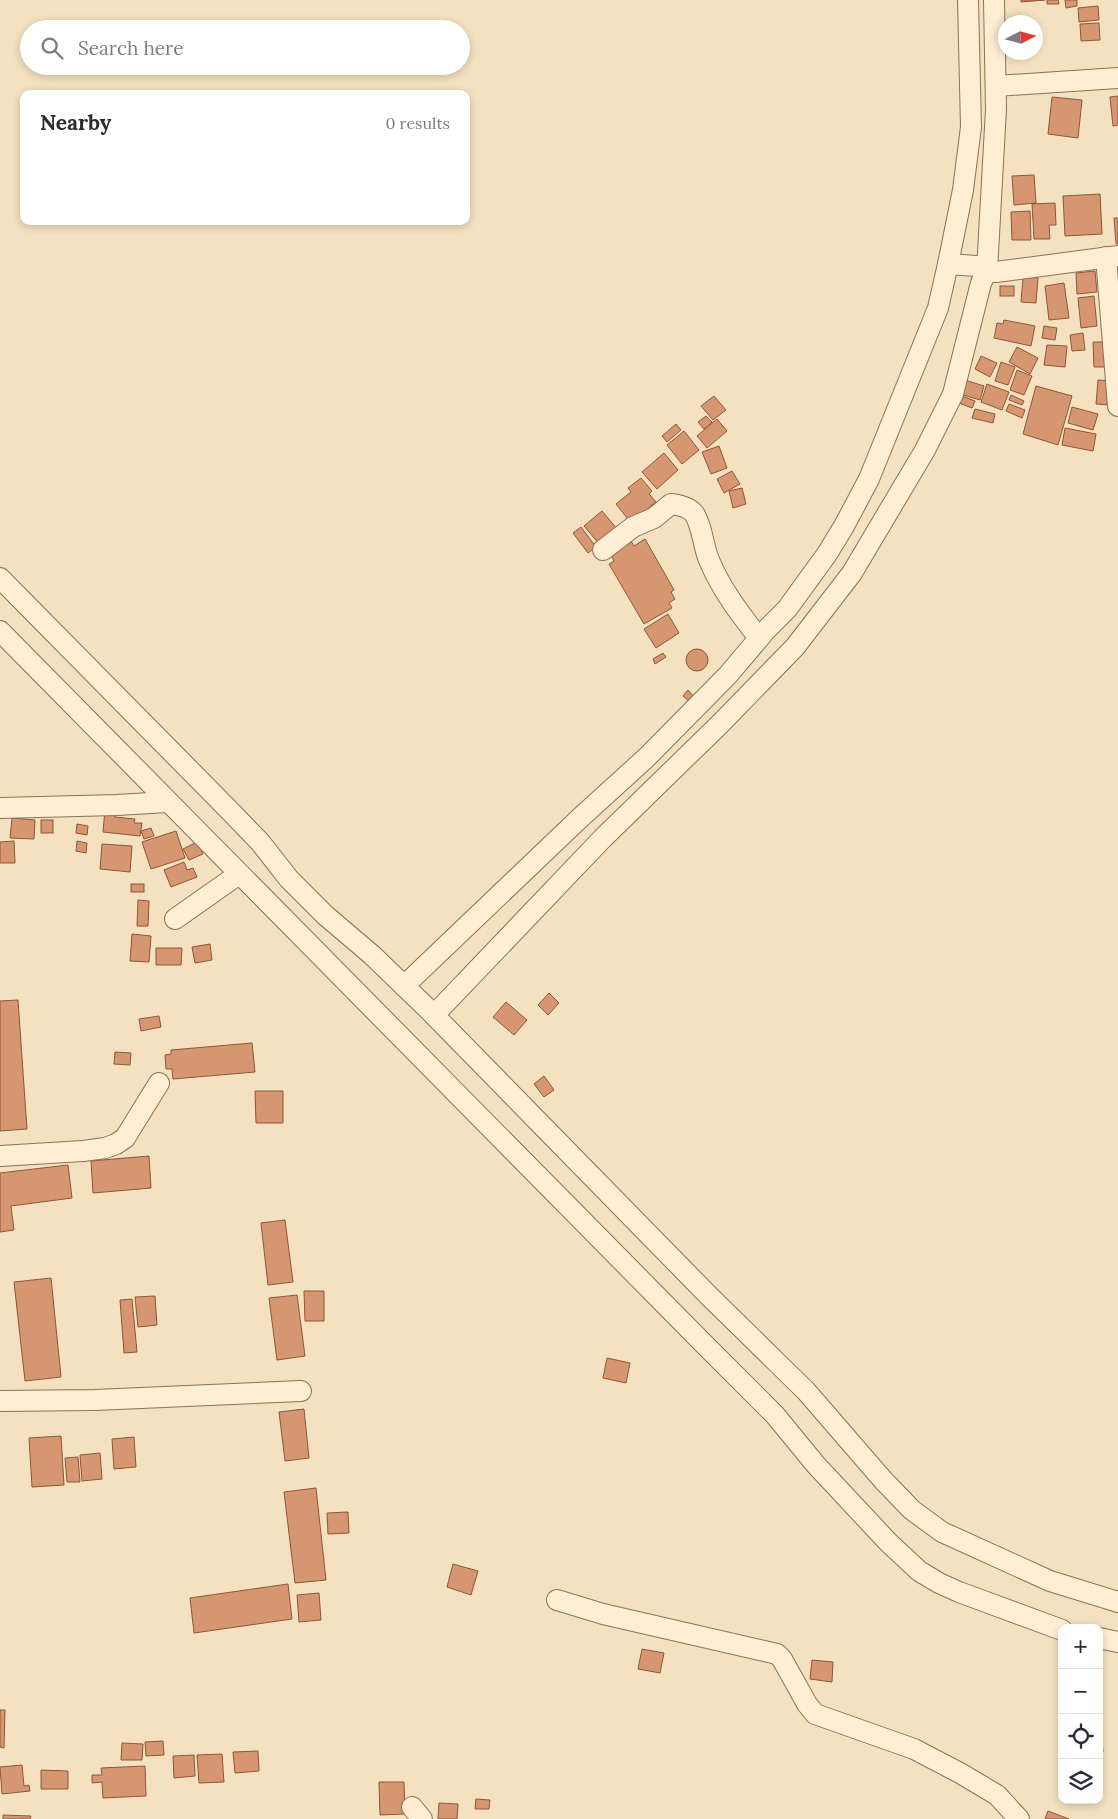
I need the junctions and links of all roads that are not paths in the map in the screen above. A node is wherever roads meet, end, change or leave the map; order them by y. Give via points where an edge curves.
1 (968, 0) edge
2 (994, 0) edge
3 (1118, 78) edge
4 (996, 86) junction
5 (1112, 257) edge
6 (967, 266) junction
7 (1118, 406) edge
8 (603, 550) dead end
9 (0, 578) edge
10 (0, 631) edge
11 (759, 638) junction
12 (168, 802) junction
13 (0, 808) edge
14 (239, 874) junction
15 (175, 919) dead end
16 (407, 989) junction
17 (431, 1012) junction
18 (159, 1083) dead end
19 (0, 1156) edge
20 (302, 1391) dead end
21 (0, 1401) edge
22 (557, 1600) dead end
23 (1118, 1602) edge
24 (1058, 1629) edge
25 (1103, 1639) edge
26 (1118, 1642) edge
27 (1019, 1819) edge

1 - 6 street via 971,127 964,182
2 - 4 street
3 - 4 street
4 - 6 street via 996,109
5 - 6 street via 996,272
5 - 7 street
6 - 11 street via 938,308 870,478 827,554 787,609
6 - 17 street via 981,283 953,394 925,450 852,573 795,647
8 - 11 street via 671,504 683,506 694,514 708,559 727,594
9 - 16 street via 260,842 289,879
10 - 12 street
11 - 16 street via 728,675 647,757 511,884
12 - 13 street
12 - 14 street
14 - 15 street
14 - 24 street via 753,1391 833,1484 919,1571 939,1584
16 - 17 street
17 - 23 street via 806,1391 912,1510 942,1532 1050,1581
18 - 19 street via 126,1138 116,1144 84,1151
20 - 21 street
22 - 27 street via 603,1614 777,1654 815,1714 914,1749 998,1795
25 - 26 street

